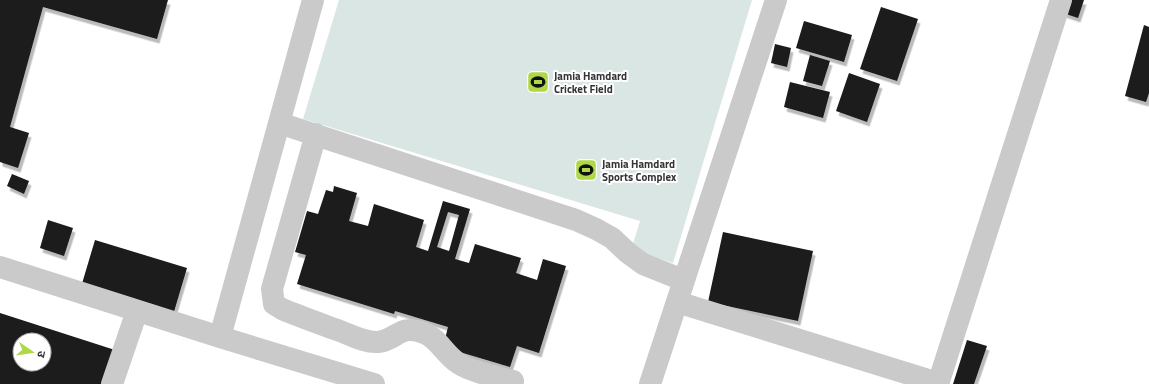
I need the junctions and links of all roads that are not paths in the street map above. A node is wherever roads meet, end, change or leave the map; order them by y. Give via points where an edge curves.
1 (313, 0) edge
2 (776, 0) edge
3 (1061, 0) edge
4 (279, 123) junction
5 (316, 134) junction
6 (0, 267) edge
7 (683, 280) junction
8 (678, 302) junction
9 (137, 311) junction
10 (220, 337) junction
11 (324, 377) edge
12 (513, 381) dead end
13 (938, 383) edge
14 (112, 384) edge
15 (374, 384) edge
16 (650, 384) edge

1 - 4 lane
2 - 7 lane
3 - 13 lane
4 - 5 lane
4 - 10 lane
5 - 7 lane via 576,220 612,238 642,264
5 - 12 lane via 272,289 274,304 362,339 378,342 403,330 425,333 457,363 466,368
6 - 9 lane
7 - 8 lane
8 - 13 lane
8 - 16 lane
9 - 10 lane
9 - 14 lane
10 - 11 lane
11 - 15 lane

